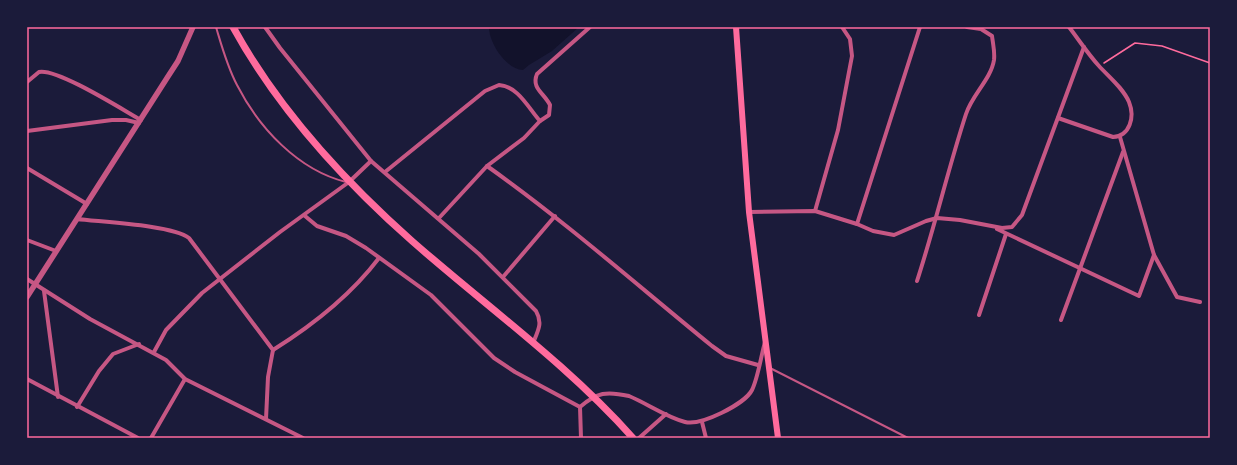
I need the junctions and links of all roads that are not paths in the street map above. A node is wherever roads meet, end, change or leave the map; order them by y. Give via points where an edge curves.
1 (193, 27) edge
2 (216, 27) edge
3 (265, 27) edge
4 (590, 27) edge
5 (736, 27) edge
6 (842, 27) edge
7 (920, 27) edge
8 (967, 27) edge
9 (1069, 27) edge
10 (236, 28) edge
11 (1084, 47) junction
12 (27, 82) edge
13 (1058, 118) junction
14 (140, 122) junction
15 (540, 122) junction
16 (27, 131) edge
17 (1120, 137) junction
18 (1123, 152) junction
19 (372, 161) junction
20 (487, 166) junction
21 (27, 168) edge
22 (385, 172) junction
23 (349, 182) junction
24 (87, 204) junction
25 (814, 211) junction
26 (749, 212) junction
27 (305, 216) junction
28 (555, 216) junction
29 (439, 218) junction
30 (937, 218) junction
31 (77, 219) junction
32 (857, 224) junction
33 (990, 226) junction
34 (1006, 234) junction
35 (27, 240) edge
36 (56, 251) junction
37 (1154, 255) junction
38 (379, 258) junction
39 (1081, 269) junction
40 (503, 277) junction
41 (27, 279) edge
42 (220, 279) junction
43 (917, 281) dead end
44 (36, 284) junction
45 (44, 291) junction
46 (27, 298) edge
47 (1200, 302) dead end
48 (979, 315) dead end
49 (1061, 320) dead end
50 (765, 341) junction
51 (533, 342) junction
52 (139, 344) junction
53 (273, 350) junction
54 (154, 352) junction
55 (758, 365) junction
56 (769, 367) junction
57 (27, 379) edge
58 (185, 379) junction
59 (593, 396) junction
60 (58, 397) junction
61 (77, 407) junction
62 (580, 407) junction
63 (666, 414) junction
64 (266, 419) junction
65 (702, 422) junction
66 (138, 438) edge
67 (151, 438) edge
68 (302, 438) edge
69 (581, 438) edge
70 (633, 438) edge
71 (639, 438) edge
72 (706, 438) edge
73 (778, 438) edge
74 (908, 438) edge

1 - 14 street via 178,61
2 - 23 lane via 237,86 273,137 294,156 316,170
3 - 19 street
4 - 15 street via 536,76 536,87 550,105 549,115
5 - 26 main road
6 - 25 street via 850,39 852,56 838,130
7 - 32 street
8 - 30 street via 992,36 994,60 990,73 966,113
9 - 11 street
10 - 23 highway via 287,110
11 - 13 street
11 - 17 street via 1129,102 1130,122 1128,129
12 - 14 street via 39,72 51,73 81,86
13 - 17 street via 1113,137
13 - 33 street via 1016,225 1008,228
14 - 16 street via 112,120
14 - 24 street
15 - 20 street via 524,138
15 - 22 street via 526,103 511,89 504,85 496,85 485,91
17 - 18 street
18 - 37 street
18 - 39 street
19 - 22 street
19 - 23 street
20 - 28 street
20 - 29 street
21 - 24 street
22 - 29 street
23 - 27 street
23 - 51 highway via 413,242
24 - 31 street
25 - 26 street
25 - 32 street
26 - 50 main road
27 - 38 street via 317,226 356,241
27 - 42 street via 280,232
28 - 40 street
28 - 55 street via 712,346 726,356
29 - 40 street
30 - 32 street via 894,235 873,231
30 - 33 street
30 - 43 street
31 - 36 street
31 - 42 street via 167,229 184,234
33 - 34 street
34 - 39 street
34 - 48 street
35 - 36 street
36 - 44 street
37 - 39 street via 1139,296
37 - 47 street via 1177,297
38 - 53 street via 365,276 326,312
38 - 62 street via 439,302 494,358
39 - 49 street
40 - 51 street via 540,317 540,327
41 - 44 street
42 - 53 street
42 - 54 street via 190,304 166,330
44 - 45 street
44 - 46 street
45 - 52 street via 90,319
45 - 60 street
50 - 55 street
50 - 56 main road
51 - 59 highway
52 - 54 street
52 - 61 street via 113,354 99,371
53 - 64 street via 268,377
54 - 58 street
55 - 65 street via 749,395
56 - 73 main road
56 - 74 lane
57 - 60 street
58 - 64 street
58 - 67 street
59 - 62 street
59 - 63 street via 620,394
59 - 70 highway
60 - 61 street
61 - 66 street
62 - 69 street
63 - 65 street via 685,422
63 - 71 street
64 - 68 street
65 - 72 street

